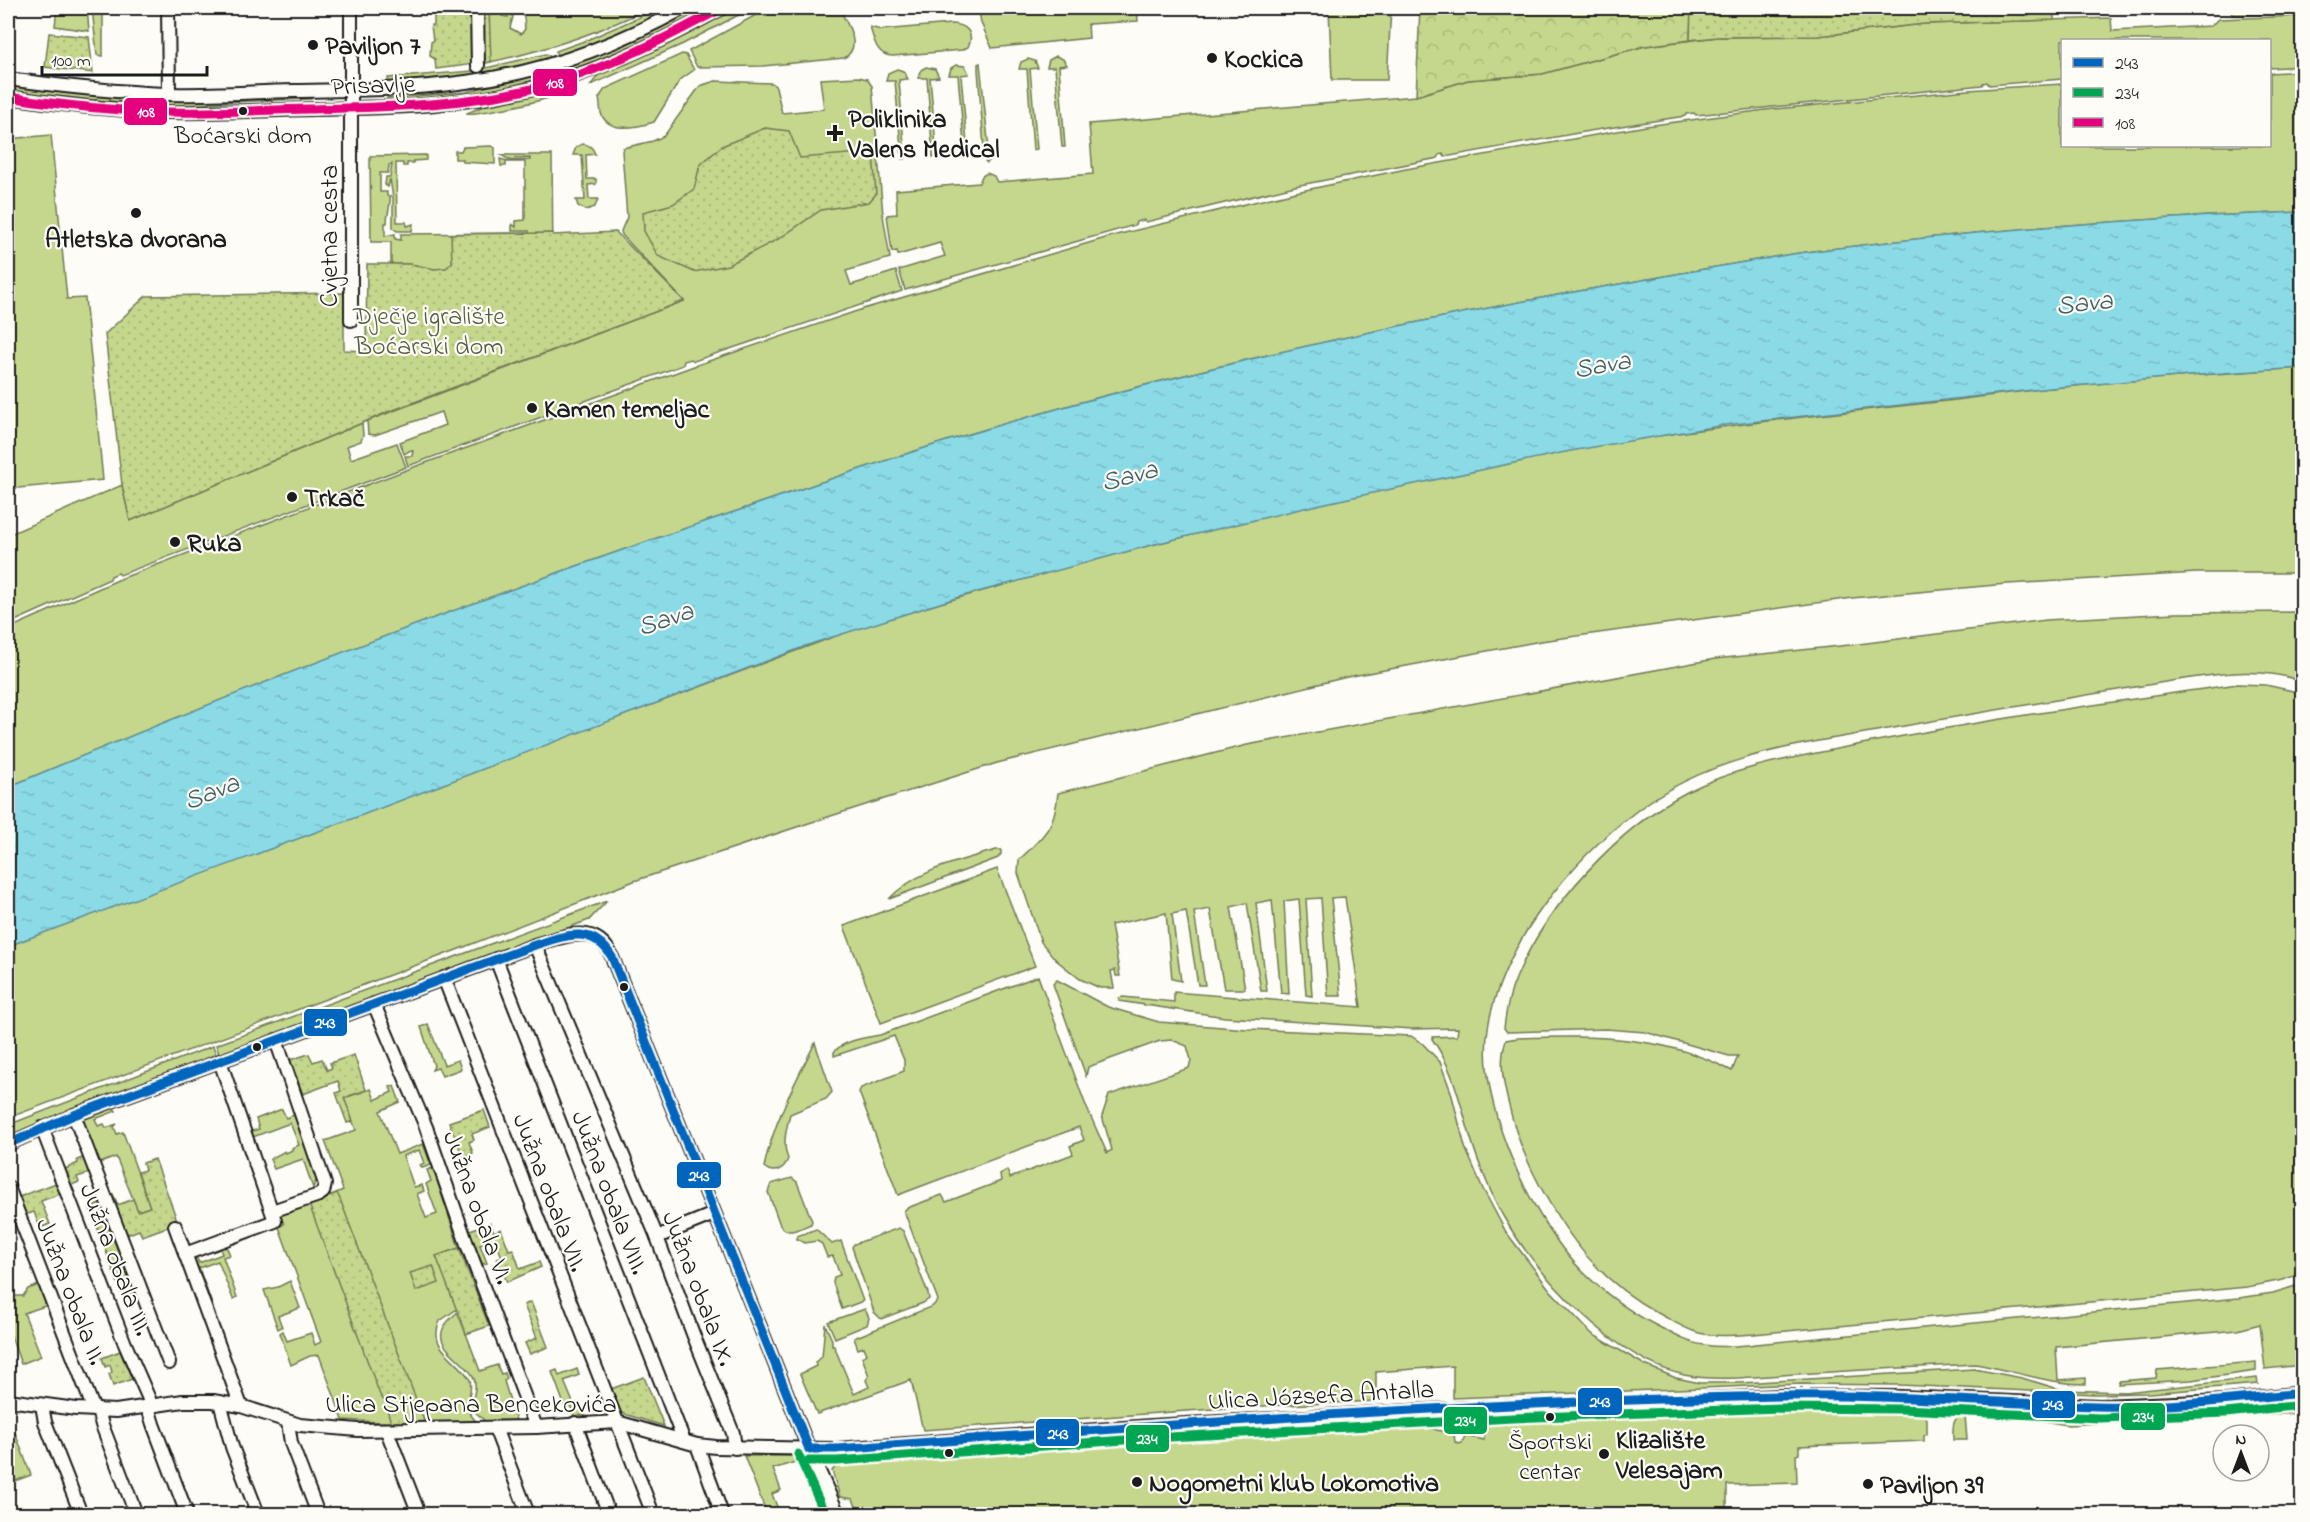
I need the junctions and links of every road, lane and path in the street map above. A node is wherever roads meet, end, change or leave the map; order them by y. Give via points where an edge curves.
1 (168, 8) edge
2 (351, 8) edge
3 (477, 8) edge
4 (684, 8) edge
5 (722, 8) edge
6 (478, 66) dead end
7 (8, 79) edge
8 (350, 89) junction
9 (169, 94) junction
10 (8, 97) edge
11 (350, 108) junction
12 (351, 320) dead end
13 (536, 945) junction
14 (496, 959) junction
15 (444, 978) junction
16 (374, 1004) junction
17 (276, 1040) junction
18 (220, 1061) junction
19 (74, 1115) junction
20 (42, 1128) junction
21 (8, 1144) edge
22 (8, 1187) edge
23 (714, 1214) junction
24 (273, 1216) junction
25 (175, 1226) dead end
26 (657, 1238) junction
27 (185, 1254) junction
28 (169, 1364) dead end
29 (2302, 1393) edge
30 (8, 1400) edge
31 (219, 1402) junction
32 (42, 1405) junction
33 (149, 1406) junction
34 (241, 1406) junction
35 (96, 1410) junction
36 (288, 1422) junction
37 (617, 1422) junction
38 (574, 1424) junction
39 (536, 1427) junction
40 (495, 1428) junction
41 (387, 1431) junction
42 (684, 1441) junction
43 (697, 1445) junction
44 (735, 1448) junction
45 (809, 1449) junction
46 (81, 1515) edge
47 (136, 1515) edge
48 (187, 1515) edge
49 (258, 1515) edge
50 (318, 1515) edge
51 (419, 1515) edge
52 (528, 1515) edge
53 (609, 1515) edge
54 (653, 1515) edge
55 (722, 1515) edge
56 (838, 1515) edge

1 - 9 street
2 - 8 street, Cvjetna cesta
3 - 6 street
4 - 8 street, Prisavlje via 602,47 536,68 454,84
5 - 11 street, Prisavlje via 639,51 554,82 492,97
7 - 9 street, Prisavlje
8 - 9 street, Prisavlje
8 - 11 street, Cvjetna cesta
10 - 11 street, Prisavlje via 165,112
11 - 12 street, Cvjetna cesta
13 - 14 street
13 - 23 street via 576,933 594,938 608,950
13 - 26 street, Južna obala IX.
14 - 15 street
14 - 42 street, Južna obala VIII.
15 - 16 street
15 - 37 street, Južna obala VII.
16 - 17 street
16 - 39 street, Južna obala VI. via 426,1127
17 - 18 street
17 - 24 street via 325,1184 319,1195
18 - 19 street
18 - 24 street
19 - 20 street
19 - 28 street, Južna obala III.
20 - 21 street
20 - 33 street, Južna obala III.
22 - 35 street, Južna obala II.
23 - 26 street
23 - 45 street
24 - 27 street
25 - 27 street
26 - 44 street, Južna obala IX. via 733,1433
27 - 34 street
29 - 45 street, Ulica Józsefa Antalla via 2215,1402 2100,1406 1780,1396 1425,1410
30 - 32 street, Ulica Stjepana Bencekovića
31 - 33 street, Ulica Stjepana Bencekovića via 195,1400
31 - 34 street, Ulica Stjepana Bencekovića
31 - 49 street
32 - 35 street, Ulica Stjepana Bencekovića
32 - 46 street
33 - 35 street, Ulica Stjepana Bencekovića
33 - 48 street, Južna obala III.
34 - 36 street, Ulica Stjepana Bencekovića
35 - 47 street, Južna obala II.
36 - 41 street, Ulica Stjepana Bencekovića
36 - 50 street via 291,1443
37 - 38 street, Ulica Stjepana Bencekovića
37 - 42 street, Ulica Stjepana Bencekovića
37 - 54 street, Južna obala VII.
38 - 39 street, Ulica Stjepana Bencekovića
38 - 53 street
39 - 40 street, Ulica Stjepana Bencekovića
40 - 41 street, Ulica Stjepana Bencekovića
40 - 52 street
41 - 51 street
42 - 43 street, Ulica Stjepana Bencekovića
43 - 44 street, Ulica Stjepana Bencekovića
43 - 55 street
44 - 45 street, Ulica Stjepana Bencekovića
45 - 56 street

